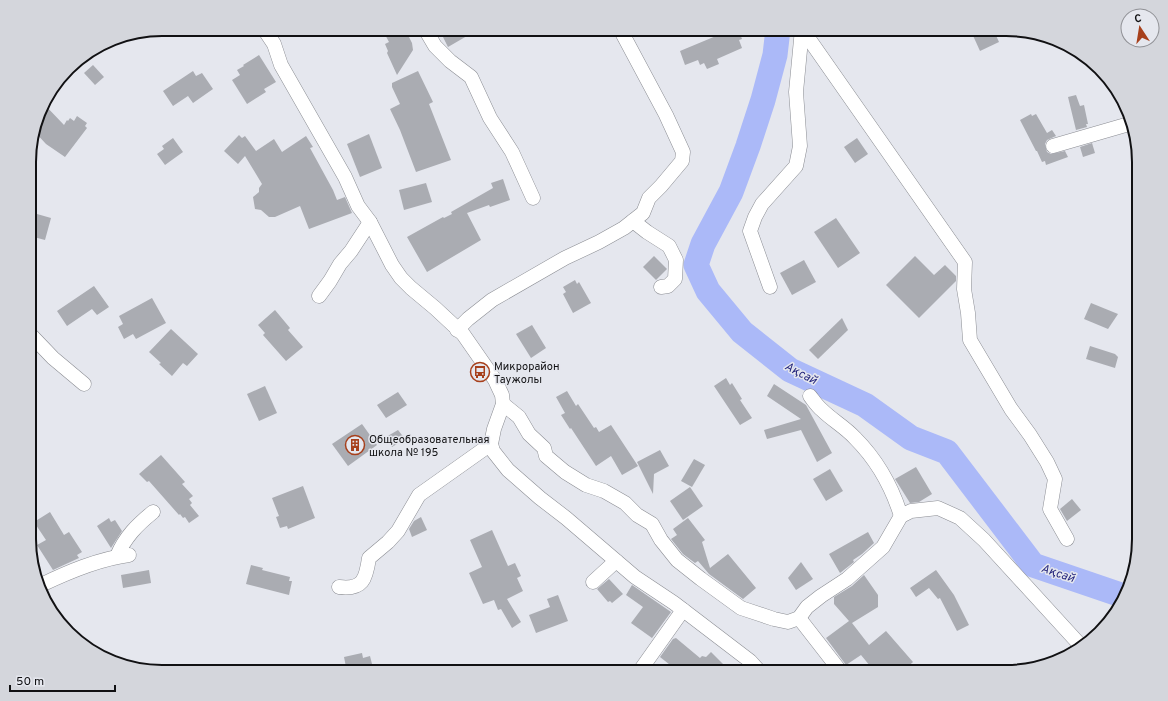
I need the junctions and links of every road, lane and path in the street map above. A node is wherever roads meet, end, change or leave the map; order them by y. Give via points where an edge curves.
1 (269, 36) edge
2 (429, 36) edge
3 (624, 36) edge
4 (801, 36) edge
5 (807, 36) edge
6 (1126, 125) edge
7 (1053, 146) dead end
8 (533, 198) dead end
9 (633, 221) junction
10 (370, 222) junction
11 (661, 287) dead end
12 (770, 287) dead end
13 (319, 296) dead end
14 (458, 330) junction
15 (36, 340) edge
16 (84, 384) dead end
17 (810, 396) dead end
18 (503, 404) junction
19 (491, 444) junction
20 (153, 512) dead end
21 (901, 516) junction
22 (1067, 539) dead end
23 (616, 561) junction
24 (593, 582) dead end
25 (45, 583) edge
26 (339, 587) dead end
27 (683, 610) junction
28 (799, 618) junction
29 (1078, 642) edge
30 (644, 665) edge
31 (754, 665) edge
32 (836, 665) edge

1 - 10 street via 284,71 345,177 358,206
2 - 8 street via 445,56 471,77 490,118 512,152
3 - 9 street via 683,152 682,161 648,198 643,214
4 - 12 street via 796,92 800,146 796,166 762,204 750,231
5 - 22 street via 964,262 964,289 970,340 1010,409 1030,434 1047,462 1054,479 1050,509
6 - 7 street
9 - 11 street via 669,246 676,260 675,279 668,286
9 - 14 street via 492,300
10 - 13 street
10 - 14 street via 401,278
14 - 18 street via 495,380 502,394
15 - 16 street
17 - 21 street via 820,409 854,437 871,456 888,481
18 - 19 street
18 - 28 street via 519,417 529,434 544,448 546,456 565,472 625,503 637,515 652,524 677,560 741,608 774,620 788,622
19 - 23 street via 508,470
19 - 26 street via 419,495 398,531 369,558 366,575 359,585
20 - 25 street via 127,536 123,556 100,561
21 - 28 street via 883,547 847,579 807,607
21 - 29 street via 911,511 938,508 960,518 984,540
23 - 24 street
23 - 27 street
27 - 30 street
27 - 31 street
28 - 32 street

